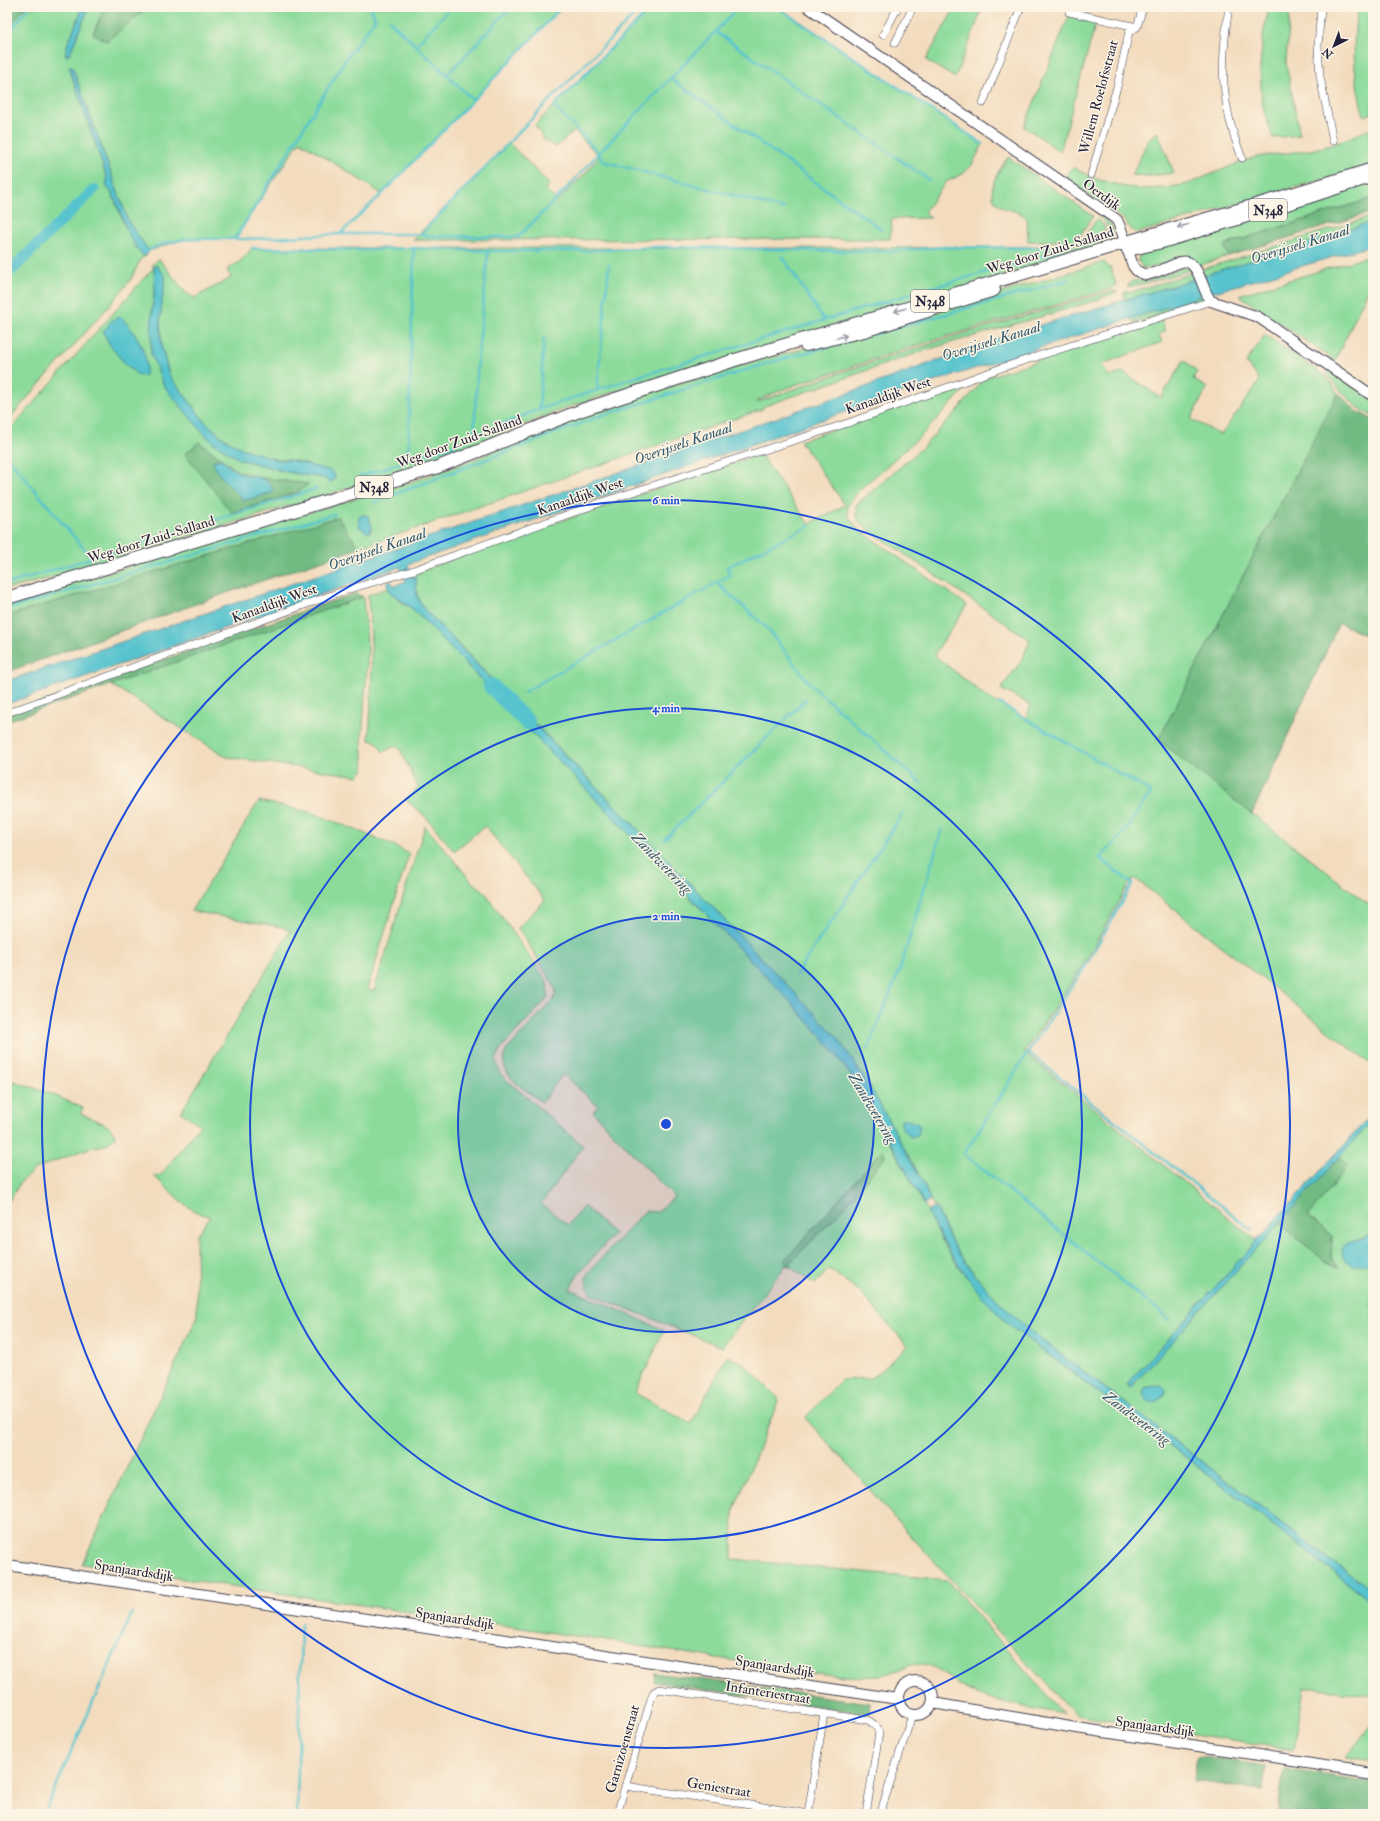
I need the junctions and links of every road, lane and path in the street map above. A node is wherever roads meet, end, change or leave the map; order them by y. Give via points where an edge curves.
1 (808, 7) edge
2 (898, 7) edge
3 (913, 7) edge
4 (1021, 7) edge
5 (1143, 7) edge
6 (1229, 7) edge
7 (1321, 7) edge
8 (1069, 12) dead end
9 (1137, 27) junction
10 (883, 35) dead end
11 (894, 43) dead end
12 (983, 103) dead end
13 (1333, 141) dead end
14 (1242, 158) dead end
15 (1373, 169) edge
16 (1091, 175) dead end
17 (1373, 176) edge
18 (1126, 247) junction
19 (1209, 298) junction
20 (1373, 396) edge
21 (7, 598) edge
22 (7, 713) edge
23 (7, 1565) edge
24 (654, 1692) joint
25 (898, 1699) junction
26 (933, 1703) junction
27 (824, 1714) junction
28 (912, 1715) junction
29 (1373, 1772) edge
30 (625, 1786) junction
31 (617, 1814) edge
32 (808, 1814) edge
33 (866, 1814) edge
34 (880, 1814) edge

1 - 18 street, Oerdijk via 1113,217 1120,226
2 - 10 street
3 - 11 street
4 - 12 street
5 - 9 street, Willem Roelofsstraat
6 - 14 street via 1225,28 1223,84 1230,122
7 - 13 street via 1318,46 1320,77
8 - 9 street
9 - 16 street, Willem Roelofsstraat via 1129,32 1117,87
15 -> 18 main road, Weg door Zuid-Salland / N348
17 - 18 main road, Weg door Zuid-Salland / N348 via 1178,237
18 - 19 street, Oerdijk via 1134,269 1142,274 1150,274 1187,262 1195,268
18 - 21 main road, Weg door Zuid-Salland / N348 via 735,360 582,410 438,467
19 - 20 street via 1258,318
19 - 22 street, Kanaaldijk West via 848,423 605,501 411,571 343,591
23 - 25 street, Spanjaardsdijk
24 - 27 street, Infanteriestraat via 659,1689
24 - 30 street, Garnizoenstraat
25 - 26 street via 899,1692 908,1682 921,1681 932,1690
25 - 28 street via 903,1710
26 - 28 street via 927,1712
26 - 29 street, Spanjaardsdijk via 1070,1728
27 - 32 street
27 - 33 street, Infanteriestraat via 868,1720 876,1726 879,1734
28 - 34 street
30 - 31 street, Garnizoenstraat
30 - 32 street, Geniestraat

